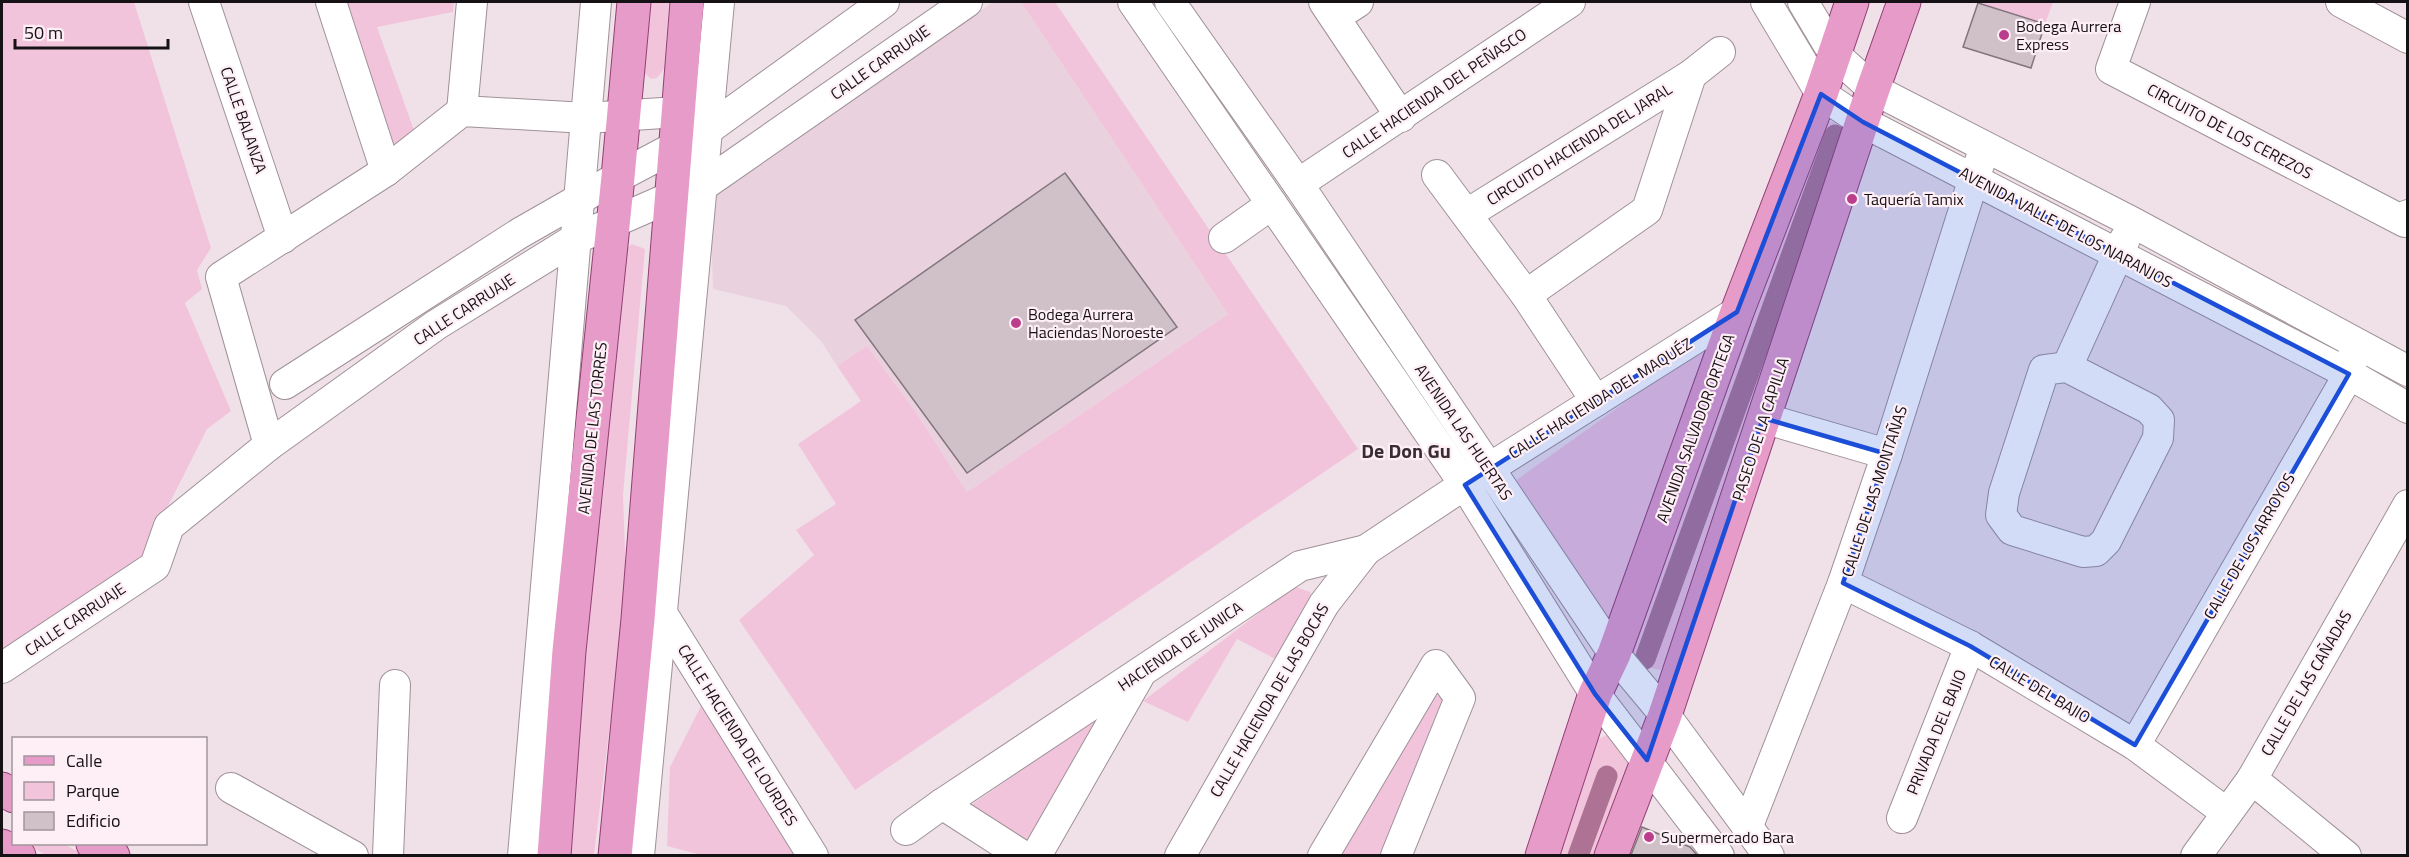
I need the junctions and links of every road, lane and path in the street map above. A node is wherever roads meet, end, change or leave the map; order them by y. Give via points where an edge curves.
1 (204, 2) edge
2 (331, 2) edge
3 (472, 2) edge
4 (596, 2) edge
5 (634, 2) edge
6 (687, 2) edge
7 (719, 2) edge
8 (884, 2) edge
9 (968, 2) edge
10 (1133, 2) edge
11 (1170, 2) edge
12 (1570, 2) edge
13 (1766, 2) edge
14 (1803, 2) edge
15 (1852, 2) edge
16 (1904, 2) edge
17 (2135, 2) edge
18 (2341, 2) edge
19 (1339, 7) edge
20 (2408, 38) edge
21 (1720, 52) dead end
22 (1834, 54) junction
23 (1691, 75) junction
24 (1873, 89) junction
25 (1821, 94) junction
26 (462, 111) junction
27 (678, 112) junction
28 (624, 116) junction
29 (1401, 117) junction
30 (586, 118) junction
31 (1863, 122) junction
32 (707, 130) junction
33 (674, 148) junction
34 (1985, 148) junction
35 (386, 171) junction
36 (1437, 175) dead end
37 (618, 177) junction
38 (1974, 178) junction
39 (1299, 184) junction
40 (702, 187) junction
41 (671, 197) junction
42 (580, 199) junction
43 (1272, 204) junction
44 (1467, 214) junction
45 (2408, 215) edge
46 (613, 221) junction
47 (2132, 222) junction
48 (283, 238) junction
49 (1224, 238) dead end
50 (575, 239) junction
51 (2118, 256) junction
52 (1526, 295) junction
53 (1737, 312) junction
54 (2356, 344) junction
55 (2067, 367) junction
56 (2408, 370) edge
57 (2349, 374) junction
58 (285, 384) dead end
59 (1596, 401) junction
60 (2408, 408) edge
61 (1763, 418) junction
62 (269, 445) junction
63 (1887, 454) junction
64 (1476, 477) junction
65 (2408, 505) edge
66 (1366, 550) junction
67 (1300, 566) junction
68 (1843, 583) junction
69 (1324, 604) junction
70 (663, 615) junction
71 (1970, 646) junction
72 (1614, 654) junction
73 (2, 668) edge
74 (1142, 671) junction
75 (395, 685) dead end
76 (1595, 694) junction
77 (1665, 715) junction
78 (2135, 745) junction
79 (1647, 760) junction
80 (2252, 779) junction
81 (231, 788) dead end
82 (942, 804) junction
83 (2227, 813) junction
84 (1902, 818) dead end
85 (1747, 828) junction
86 (906, 831) dead end
87 (96, 845) edge
88 (2, 846) edge
89 (19, 855) edge
90 (112, 855) edge
91 (353, 855) edge
92 (388, 855) edge
93 (523, 855) edge
94 (554, 855) edge
95 (615, 855) edge
96 (639, 855) edge
97 (813, 855) edge
98 (1023, 855) edge
99 (1036, 855) edge
100 (1180, 855) edge
101 (1323, 855) edge
102 (1396, 855) edge
103 (1542, 855) edge
104 (1611, 855) edge
105 (1719, 855) edge
106 (1769, 855) edge
107 (2196, 855) edge
108 (2346, 855) edge

1 - 48 street, CALLE BALANZA
2 - 35 street
3 - 26 street
4 - 30 street, AVENIDA DE LAS TORRES
5 - 28 main road, AVENIDA DE LAS TORRES
6 - 27 main road
7 - 32 street
8 - 32 street
9 - 40 street, CALLE CARRUAJE
10 - 43 street, AVENIDA LAS HUERTAS
11 - 39 street, AVENIDA LAS HUERTAS
12 - 29 street, CALLE HACIENDA DEL PEÑASCO
13 - 25 street, AVENIDA VALLE DE LOS NARANJOS
14 - 22 street, AVENIDA VALLE DE LOS NARANJOS
15 - 22 main road, AVENIDA SALVADOR ORTEGA
16 - 24 main road, PASEO DE LA CAPILLA
17 - 45 street, CIRCUITO DE LOS CEREZOS via 2111,69 2405,222
18 - 20 street
19 - 29 street
21 - 23 street, CIRCUITO HACIENDA DEL JARAL
22 - 24 street, AVENIDA VALLE DE LOS NARANJOS
22 - 25 main road, AVENIDA SALVADOR ORTEGA
23 - 44 street, CIRCUITO HACIENDA DEL JARAL
23 - 52 street, CIRCUITO HACIENDA DEL JARAL via 1647,210
24 - 31 main road, PASEO DE LA CAPILLA
24 - 34 street, AVENIDA VALLE DE LOS NARANJOS
25 - 31 street, AVENIDA VALLE DE LOS NARANJOS
25 - 53 main road, AVENIDA SALVADOR ORTEGA
26 - 30 street
26 - 35 street
27 - 28 street
27 - 32 street
27 - 33 main road
28 - 30 street
28 - 37 main road, AVENIDA DE LAS TORRES
29 - 39 street, CALLE HACIENDA DEL PEÑASCO
30 - 42 street, AVENIDA DE LAS TORRES
31 - 38 street, AVENIDA VALLE DE LOS NARANJOS
31 - 61 main road, PASEO DE LA CAPILLA
32 - 33 street
32 - 40 street
33 - 37 street
33 - 41 main road
34 - 38 street, CALLE DE LAS MONTAÑAS
34 - 47 street, AVENIDA VALLE DE LOS NARANJOS
35 - 48 street
36 - 44 street, CIRCUITO HACIENDA DEL JARAL
37 - 42 street
37 - 46 main road, AVENIDA DE LAS TORRES
38 - 51 street, AVENIDA VALLE DE LOS NARANJOS
38 - 63 street, CALLE DE LAS MONTAÑAS
39 - 64 street, AVENIDA LAS HUERTAS
40 - 41 street, CALLE CARRUAJE
40 - 70 street
41 - 46 street, CALLE CARRUAJE
41 - 95 main road
42 - 50 street, AVENIDA DE LAS TORRES
42 - 58 street via 520,233
43 - 49 street
43 - 64 street, AVENIDA LAS HUERTAS
44 - 52 street, CIRCUITO HACIENDA DEL JARAL
46 - 50 street, CALLE CARRUAJE
46 - 94 main road, AVENIDA DE LAS TORRES via 569,651
47 - 51 street
47 - 54 street, AVENIDA VALLE DE LOS NARANJOS
48 - 62 street via 221,277
50 - 62 street, CALLE CARRUAJE via 436,325
50 - 93 street, AVENIDA DE LAS TORRES
51 - 55 street
51 - 57 street, AVENIDA VALLE DE LOS NARANJOS
52 - 59 street, CIRCUITO HACIENDA DEL JARAL
53 - 59 street, CALLE HACIENDA DEL MAQUÉZ
53 - 72 main road, AVENIDA SALVADOR ORTEGA
54 - 56 street, AVENIDA VALLE DE LOS NARANJOS
54 - 57 street, CALLE DE LOS ARROYOS
55 - 55 street via 2149,409 2159,420 2158,438 2106,541 2096,551 2083,552 2012,530 2001,515 2004,493 2044,370
57 - 60 street, AVENIDA VALLE DE LOS NARANJOS
57 - 78 street, CALLE DE LOS ARROYOS
59 - 64 street, CALLE HACIENDA DEL MAQUÉZ
61 - 63 street
61 - 77 main road, PASEO DE LA CAPILLA
62 - 73 street, CALLE CARRUAJE via 169,526 155,566
63 - 68 street, CALLE DE LAS MONTAÑAS
64 - 66 street, HACIENDA DE JUNICA
64 - 72 street, AVENIDA LAS HUERTAS
64 - 76 street, AVENIDA LAS HUERTAS
65 - 80 street, CALLE DE LAS CAÑADAS
66 - 67 street, HACIENDA DE JUNICA
66 - 69 street, CALLE HACIENDA DE LAS BOCAS
67 - 69 street via 1315,583
67 - 74 street, HACIENDA DE JUNICA
68 - 71 street, CALLE DEL BAJIO
68 - 85 street, CALLE DE LAS MONTAÑAS
69 - 100 street, CALLE HACIENDA DE LAS BOCAS
70 - 96 street
70 - 97 street, CALLE HACIENDA DE LOURDES
71 - 78 street, CALLE DEL BAJIO
71 - 84 street, PRIVADA DEL BAJIO
72 - 76 main road, AVENIDA SALVADOR ORTEGA
72 - 77 street, AVENIDA LAS HUERTAS
74 - 82 street, HACIENDA DE JUNICA
74 - 99 street
75 - 92 street
76 - 79 street, AVENIDA LAS HUERTAS
76 - 103 main road, AVENIDA SALVADOR ORTEGA
77 - 79 main road, PASEO DE LA CAPILLA
77 - 85 street, AVENIDA LAS HUERTAS
78 - 83 street, CALLE DEL BAJIO
79 - 104 main road, PASEO DE LA CAPILLA
79 - 105 street, AVENIDA LAS HUERTAS
80 - 83 street, CALLE DE LAS CAÑADAS
80 - 108 street
81 - 91 street
82 - 86 street, HACIENDA DE JUNICA
82 - 98 street
83 - 107 street, CALLE DE LAS CAÑADAS
85 - 106 street, AVENIDA LAS HUERTAS
87 - 90 main road
88 - 89 main road
101 - 102 street via 1436,665 1460,698

